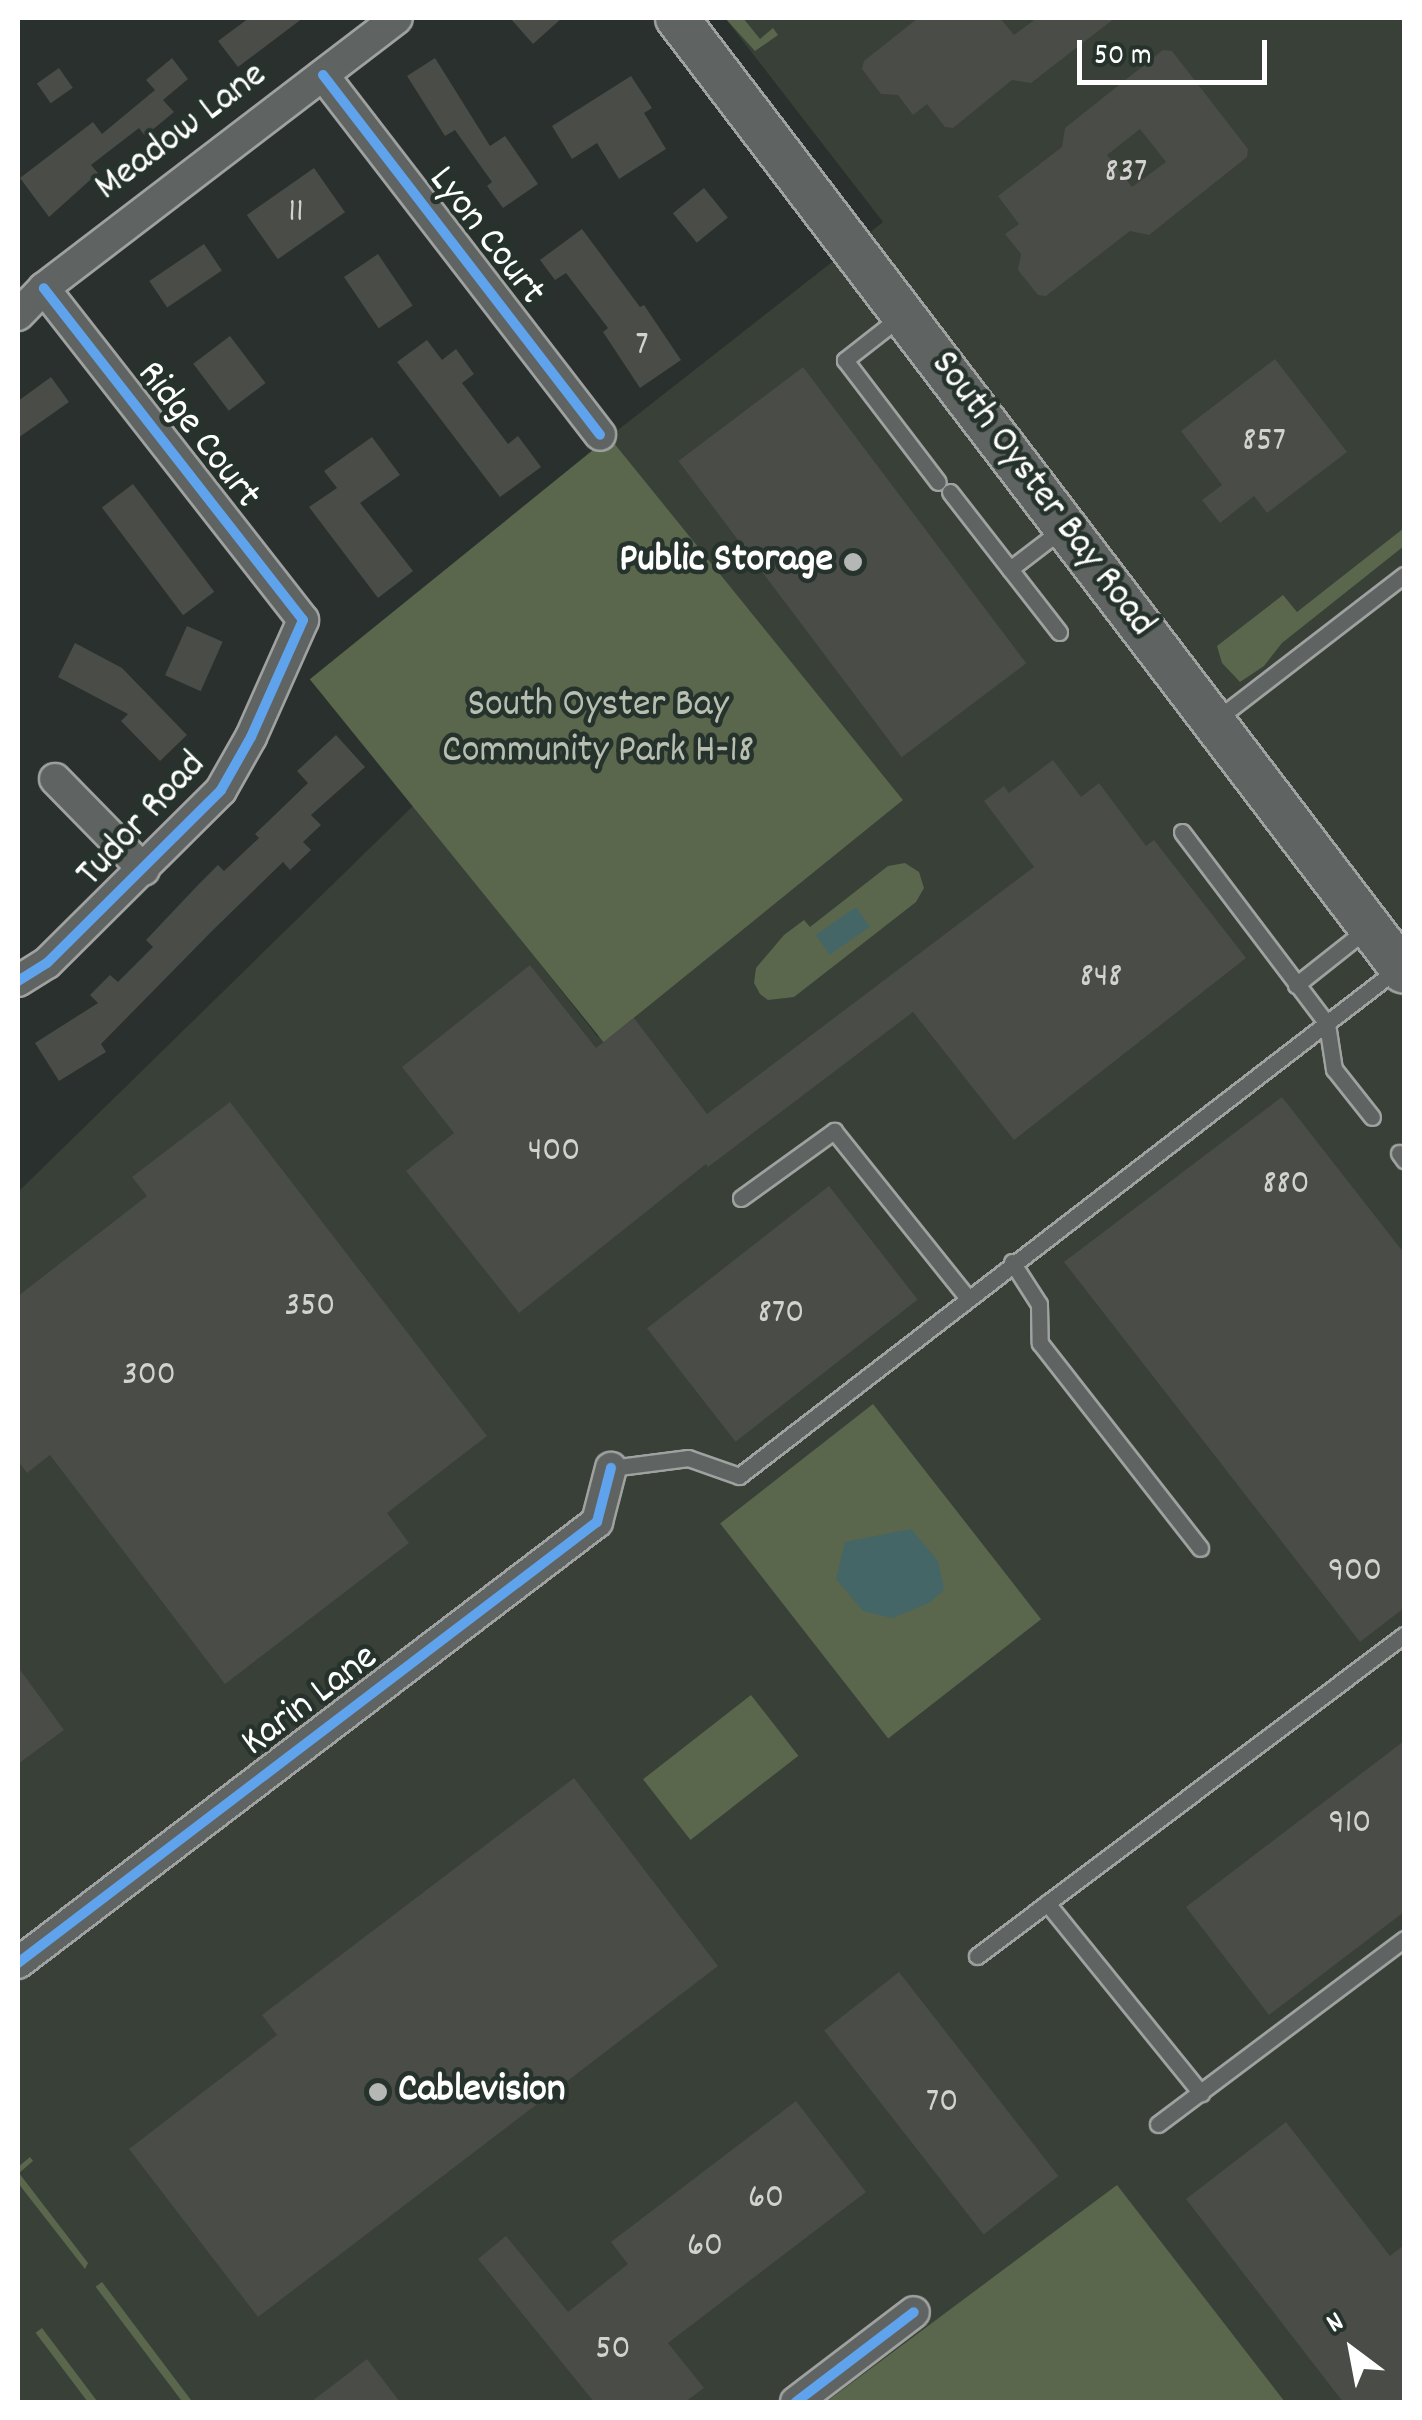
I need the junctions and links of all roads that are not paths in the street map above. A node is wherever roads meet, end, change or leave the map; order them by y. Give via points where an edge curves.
1 (397, 18) edge
2 (677, 18) edge
3 (323, 75) junction
4 (44, 288) junction
5 (903, 314) junction
6 (18, 315) edge
7 (600, 435) dead end
8 (1065, 527) junction
9 (1010, 569) junction
10 (1404, 575) edge
11 (303, 620) joint
12 (1059, 632) dead end
13 (1214, 721) junction
14 (56, 779) dead end
15 (1182, 832) dead end
16 (144, 870) junction
17 (1370, 926) junction
18 (1402, 969) edge
19 (18, 980) edge
20 (1296, 984) junction
21 (1327, 1024) junction
22 (1372, 1117) dead end
23 (741, 1198) dead end
24 (1012, 1262) junction
25 (968, 1297) junction
26 (611, 1468) joint
27 (1200, 1548) dead end
28 (1404, 1635) edge
29 (1047, 1903) junction
30 (1404, 1938) edge
31 (977, 1956) dead end
32 (18, 1963) edge
33 (1200, 2093) junction
34 (1158, 2124) dead end
35 (914, 2312) dead end
36 (796, 2402) edge

1 - 3 street, Meadow Lane
2 - 5 main road, South Oyster Bay Road
3 - 4 street, Meadow Lane
3 - 7 street, Lyon Court
4 - 6 street, Meadow Lane
4 - 11 street, Ridge Court
5 - 8 main road, South Oyster Bay Road
5 - 9 lane via 844,360
8 - 9 lane
8 - 13 main road, South Oyster Bay Road
9 - 12 lane
10 - 13 lane
11 - 16 street, Tudor Road via 220,790
13 - 17 main road, South Oyster Bay Road
14 - 16 street
15 - 20 lane
16 - 19 street, Tudor Road via 47,963
17 - 18 main road, South Oyster Bay Road
17 - 20 lane
18 - 21 lane
20 - 21 lane
21 - 22 lane via 1334,1070
21 - 24 lane
23 - 25 lane via 834,1131
24 - 25 lane
24 - 27 lane via 1039,1304 1040,1343
25 - 26 lane via 739,1476 688,1458
26 - 32 street, Karin Lane via 596,1522
28 - 29 lane
29 - 31 lane
29 - 33 lane
30 - 33 lane
33 - 34 lane
35 - 36 street

